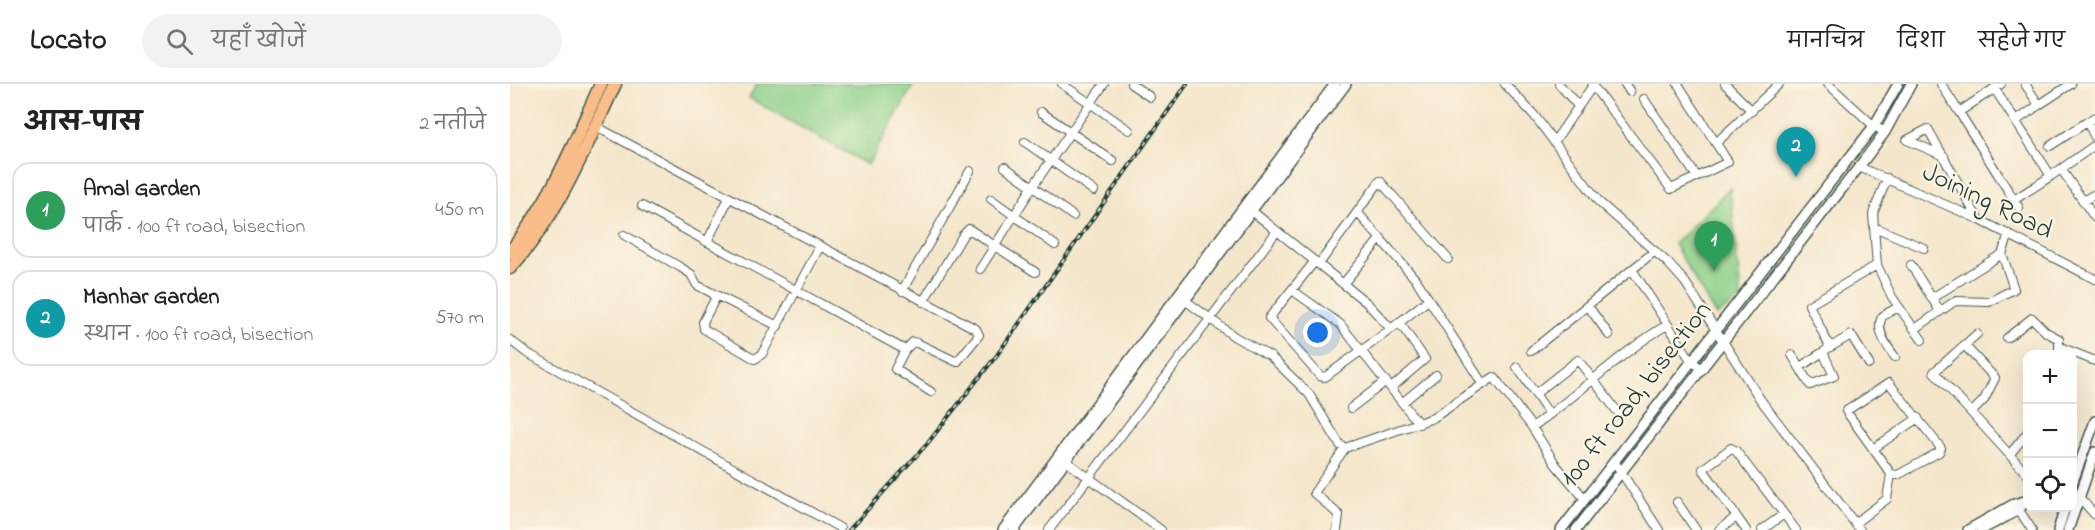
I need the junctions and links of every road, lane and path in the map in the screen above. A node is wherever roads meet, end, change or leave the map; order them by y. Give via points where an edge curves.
1 (601, 84) edge
2 (615, 84) edge
3 (1062, 84) edge
4 (1104, 84) edge
5 (1131, 84) edge
6 (1335, 84) edge
7 (1346, 84) edge
8 (1505, 84) edge
9 (1559, 84) edge
10 (1625, 84) edge
11 (1678, 84) edge
12 (1725, 84) edge
13 (1778, 84) edge
14 (1828, 84) edge
15 (1898, 84) edge
16 (1941, 84) edge
17 (2025, 84) edge
18 (2071, 84) edge
19 (1908, 85) edge
20 (1591, 86) edge
21 (1997, 86) edge
22 (1630, 92) dead end
23 (1150, 97) dead end
24 (1644, 99) dead end
25 (1091, 103) junction
26 (2039, 105) junction
27 (1578, 106) junction
28 (1752, 111) junction
29 (1041, 112) dead end
30 (1959, 112) junction
31 (2095, 117) edge
32 (2016, 121) junction
33 (2087, 122) junction
34 (595, 126) junction
35 (1874, 126) junction
36 (1129, 130) dead end
37 (1071, 131) junction
38 (1885, 132) junction
39 (2095, 137) edge
40 (1025, 142) dead end
41 (1554, 142) junction
42 (1717, 142) junction
43 (2095, 145) edge
44 (2050, 146) dead end
45 (1944, 156) junction
46 (1051, 159) junction
47 (1113, 161) dead end
48 (1005, 167) dead end
49 (1859, 167) junction
50 (2061, 170) junction
51 (970, 171) dead end
52 (2051, 176) junction
53 (1697, 177) junction
54 (1832, 178) junction
55 (1887, 178) junction
56 (1033, 186) junction
57 (1844, 187) junction
58 (1094, 191) dead end
59 (2095, 194) edge
60 (729, 198) junction
61 (991, 199) dead end
62 (2014, 200) junction
63 (2083, 201) junction
64 (642, 206) dead end
65 (1248, 208) junction
66 (2019, 208) dead end
67 (1358, 213) junction
68 (1806, 213) junction
69 (1014, 216) junction
70 (1073, 216) dead end
71 (2095, 218) edge
72 (1978, 219) junction
73 (1817, 222) junction
74 (1874, 227) junction
75 (1277, 231) junction
76 (2009, 234) junction
77 (624, 235) dead end
78 (1381, 238) junction
79 (707, 242) junction
80 (995, 244) junction
81 (1055, 245) dead end
82 (820, 246) junction
83 (1924, 248) dead end
84 (510, 252) edge
85 (1655, 252) junction
86 (2002, 255) junction
87 (1448, 259) dead end
88 (1317, 263) junction
89 (1877, 265) junction
90 (1911, 265) dead end
91 (510, 268) edge
92 (980, 269) dead end
93 (1633, 271) junction
94 (1035, 272) dead end
95 (2095, 279) edge
96 (1343, 284) junction
97 (1292, 290) junction
98 (797, 291) junction
99 (902, 291) junction
100 (714, 294) junction
101 (1182, 298) junction
102 (1932, 298) junction
103 (1428, 300) junction
104 (923, 302) junction
105 (1588, 306) junction
106 (1899, 307) junction
107 (1940, 311) junction
108 (1211, 319) junction
109 (1399, 322) junction
110 (1667, 325) junction
111 (778, 326) junction
112 (1391, 329) junction
113 (1915, 329) junction
114 (1717, 330) junction
115 (1977, 334) dead end
116 (1609, 335) dead end
117 (2007, 338) dead end
118 (1922, 339) dead end
119 (510, 340) edge
120 (1725, 341) junction
121 (1965, 346) junction
122 (1827, 349) junction
123 (904, 350) junction
124 (2060, 350) edge
125 (1362, 351) junction
126 (1531, 351) dead end
127 (1792, 355) dead end
128 (2077, 356) edge
129 (1895, 357) dead end
130 (2095, 361) edge
131 (1692, 362) junction
132 (1869, 364) dead end
133 (1517, 367) dead end
134 (1800, 367) junction
135 (1703, 369) junction
136 (1436, 375) dead end
137 (1593, 379) junction
138 (1482, 383) junction
139 (1388, 384) junction
140 (931, 392) dead end
141 (1535, 394) junction
142 (1402, 402) junction
143 (1351, 408) dead end
144 (1972, 412) junction
145 (1549, 414) junction
146 (1620, 415) dead end
147 (1918, 418) junction
148 (2095, 421) edge
149 (1419, 424) junction
150 (1532, 427) junction
151 (2023, 438) edge
152 (1345, 448) junction
153 (1873, 449) junction
154 (2085, 449) junction
155 (2095, 452) edge
156 (2010, 454) junction
157 (1062, 458) junction
158 (1614, 461) junction
159 (2093, 463) edge
160 (2023, 469) edge
161 (1623, 471) junction
162 (1892, 474) junction
163 (1089, 477) junction
164 (2077, 478) edge
165 (2077, 483) edge
166 (2077, 488) edge
167 (1585, 499) junction
168 (1677, 502) dead end
169 (2023, 504) edge
170 (2026, 512) edge
171 (2063, 512) edge
172 (2071, 512) edge
173 (1784, 514) junction
174 (2095, 515) edge
175 (1736, 517) junction
176 (1855, 523) junction
177 (840, 528) dead end
178 (1982, 528) edge
179 (1003, 530) edge
180 (1014, 530) edge
181 (1049, 530) edge
182 (1161, 530) edge
183 (1337, 530) edge
184 (1561, 530) edge
185 (1576, 530) edge
186 (1659, 530) edge
187 (1696, 530) edge
188 (1719, 530) edge
189 (1746, 530) edge
190 (1762, 530) edge
191 (1796, 530) edge
192 (1860, 530) edge
193 (1968, 530) edge
194 (2032, 530) edge
195 (2058, 530) edge
196 (2068, 530) edge

1 - 84 highway via 558,179 532,225
2 - 34 highway
3 - 25 street
4 - 25 street
5 - 23 street
6 - 65 street
7 - 65 street
8 - 41 street
9 - 27 street
10 - 22 street
11 - 42 street
12 - 28 street
13 - 28 street
14 - 35 street
15 - 35 street, 100 ft road, bisection
16 - 30 street
17 - 26 street
18 - 26 street
19 - 38 street, 100 ft road, bisection
20 - 27 street
20 - 53 street via 1669,187 1673,189
21 - 30 street
21 - 32 street
24 - 53 street
25 - 36 street
25 - 37 street
26 - 32 street
27 - 41 street
28 - 42 street
29 - 37 street
30 - 62 street
31 - 33 street
32 - 52 street
33 - 39 street
33 - 44 street
34 - 60 street
34 - 91 highway via 548,218
35 - 38 street
35 - 54 street, 100 ft road, bisection
37 - 46 street
37 - 47 street
38 - 49 street, 100 ft road, bisection
40 - 46 street
41 - 85 street via 1599,202
42 - 53 street via 1728,162
43 - 50 street
45 - 45 street via 1907,142 1907,140 1928,128
45 - 72 street
46 - 56 street
46 - 58 street
48 - 56 street
49 - 55 street, Joining Road
49 - 57 street, 100 ft road, bisection
50 - 52 street
50 - 63 street
51 - 99 street
52 - 62 street
54 - 57 street
54 - 68 street, 100 ft road, bisection
55 - 72 street, Joining Road
55 - 74 street via 1874,208
56 - 69 street
56 - 70 street
57 - 73 street, 100 ft road, bisection
59 - 63 street
60 - 79 street
60 - 82 street
61 - 69 street
62 - 66 street
63 - 71 street
64 - 79 street
65 - 75 street
65 - 101 street
67 - 78 street
67 - 87 street via 1381,181
67 - 88 street
68 - 73 street
68 - 114 street, 100 ft road, bisection
69 - 80 street
69 - 81 street
72 - 76 street, Joining Road
73 - 120 street, 100 ft road, bisection
74 - 83 street
74 - 89 street
75 - 88 street
75 - 108 street
76 - 86 street
76 - 95 street, Joining Road
77 - 100 street via 681,267 700,287
78 - 96 street
78 - 103 street
79 - 98 street
80 - 92 street
80 - 94 street
80 - 104 street via 971,229 966,230
82 - 98 street
82 - 99 street
85 - 93 street
85 - 114 street via 1685,282
86 - 102 street
86 - 107 street via 2014,289 1989,302 1958,300
88 - 96 street
88 - 97 street
89 - 106 street
89 - 122 street via 1809,305
90 - 102 street
93 - 105 street
93 - 110 street
96 - 112 street
97 - 125 street via 1340,324
97 - 125 street via 1269,320 1320,376 1325,377
98 - 111 street
98 - 123 street
99 - 104 street
100 - 111 street
100 - 111 street via 704,329 755,359
101 - 108 street
101 - 157 street
102 - 107 street
103 - 109 street
103 - 138 street
104 - 123 street via 976,329 978,335 957,362 917,342
105 - 116 street
105 - 126 street
106 - 113 street
106 - 129 street via 1881,321 1884,340
107 - 113 street
108 - 152 street via 1285,370 1309,394
108 - 163 street
109 - 112 street
109 - 139 street via 1425,359
110 - 131 street
110 - 137 street
112 - 125 street
113 - 118 street
114 - 120 street
114 - 131 street, 100 ft road, bisection
115 - 121 street
117 - 124 street via 2032,318 2059,339
119 - 177 street
120 - 135 street, 100 ft road, bisection
120 - 176 street via 1760,399
121 - 144 street via 1995,378 1984,400
121 - 144 street via 1934,372
122 - 132 street via 1851,335
122 - 134 street
122 - 134 street via 1833,378 1810,385
123 - 140 street via 895,369
125 - 139 street
127 - 134 street
128 - 130 street
131 - 135 street
131 - 158 street, 100 ft road, bisection
133 - 141 street
135 - 161 street, 100 ft road, bisection
136 - 142 street
137 - 141 street via 1581,363 1574,361
137 - 145 street
137 - 146 street
138 - 149 street
138 - 150 street via 1495,377
139 - 142 street
139 - 143 street
141 - 145 street
142 - 149 street
144 - 156 street
145 - 150 street
147 - 153 street
147 - 153 street via 1891,383 1847,408
147 - 162 street via 1940,450 1898,475
148 - 154 street
149 - 152 street
150 - 167 street via 1556,465
151 - 156 street
152 - 183 street via 1314,493 1339,515
153 - 162 street
154 - 155 street
154 - 164 street
155 - 159 street
156 - 160 street
157 - 163 street
157 - 179 street
157 - 180 street
158 - 161 street
158 - 167 street, 100 ft road, bisection
159 - 165 street
161 - 185 street, 100 ft road, bisection
161 - 186 street
162 - 176 street via 1887,499
163 - 181 street
163 - 182 street
166 - 174 street
167 - 184 street, 100 ft road, bisection
168 - 187 street
169 - 178 street via 2014,504
170 - 194 street
171 - 195 street
172 - 196 street
173 - 175 street via 1731,448 1703,469
173 - 190 street
173 - 191 street
175 - 188 street
175 - 189 street
176 - 192 street
178 - 193 street

